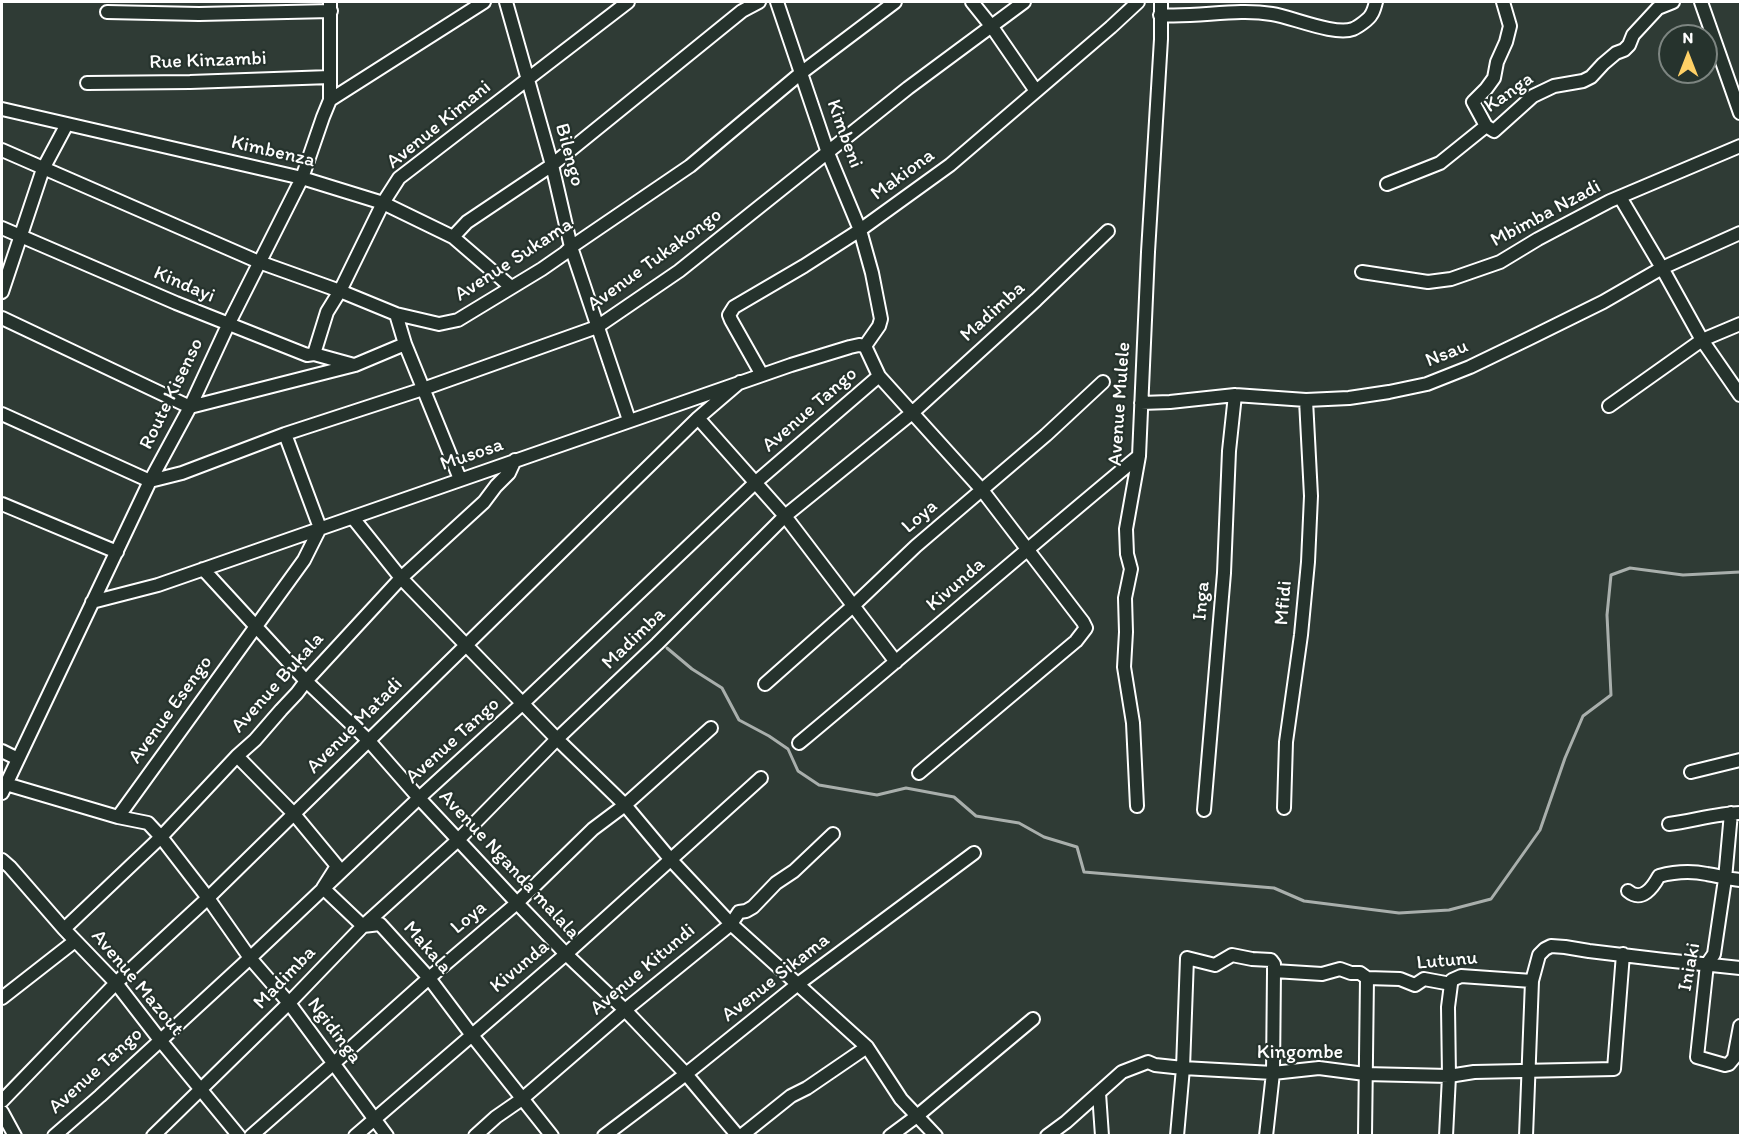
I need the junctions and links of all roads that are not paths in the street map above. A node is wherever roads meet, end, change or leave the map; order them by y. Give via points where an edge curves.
1 (484, 2) edge
2 (506, 2) edge
3 (628, 2) edge
4 (759, 2) edge
5 (777, 2) edge
6 (896, 2) edge
7 (972, 2) edge
8 (1024, 2) edge
9 (1138, 2) edge
10 (1161, 2) edge
11 (1376, 2) edge
12 (1503, 2) edge
13 (1673, 2) edge
14 (1701, 2) edge
15 (330, 6) edge
16 (106, 12) dead end
17 (1160, 15) junction
18 (992, 27) junction
19 (801, 73) junction
20 (330, 77) junction
21 (528, 79) junction
22 (87, 83) dead end
23 (1036, 91) junction
24 (330, 100) junction
25 (2, 109) edge
26 (1740, 113) edge
27 (67, 124) junction
28 (1486, 126) junction
29 (1740, 146) edge
30 (2, 150) edge
31 (828, 153) junction
32 (552, 165) junction
33 (43, 169) junction
34 (302, 178) junction
35 (1387, 184) dead end
36 (1620, 196) junction
37 (383, 203) junction
38 (2, 228) edge
39 (860, 230) junction
40 (1108, 231) dead end
41 (1740, 233) edge
42 (20, 236) junction
43 (453, 237) junction
44 (571, 247) junction
45 (259, 262) junction
46 (1662, 268) junction
47 (1362, 272) dead end
48 (512, 287) junction
49 (340, 291) junction
50 (2, 292) edge
51 (396, 314) junction
52 (2, 318) edge
53 (1740, 324) edge
54 (228, 325) junction
55 (597, 327) junction
56 (1702, 340) junction
57 (405, 344) junction
58 (865, 346) junction
59 (314, 354) junction
60 (355, 365) junction
61 (762, 375) junction
62 (879, 376) junction
63 (740, 382) junction
64 (1103, 382) dead end
65 (423, 389) junction
66 (1235, 395) junction
67 (1740, 395) edge
68 (1306, 400) junction
69 (1141, 403) junction
70 (1609, 406) dead end
71 (190, 407) junction
72 (912, 413) junction
73 (2, 414) edge
74 (698, 418) junction
75 (629, 420) junction
76 (285, 434) junction
77 (1139, 456) junction
78 (515, 460) junction
79 (460, 479) junction
80 (150, 481) junction
81 (756, 482) junction
82 (982, 490) junction
83 (2, 504) edge
84 (785, 516) junction
85 (353, 518) junction
86 (320, 528) junction
87 (1027, 548) junction
88 (117, 552) junction
89 (204, 569) junction
90 (401, 578) junction
91 (92, 602) junction
92 (853, 606) junction
93 (255, 626) junction
94 (466, 644) junction
95 (896, 662) junction
96 (306, 681) junction
97 (765, 684) dead end
98 (523, 703) junction
99 (711, 728) dead end
100 (557, 739) junction
101 (369, 741) junction
102 (799, 743) dead end
103 (2, 751) edge
104 (237, 756) junction
105 (18, 759) junction
106 (1740, 760) edge
107 (1691, 772) dead end
108 (919, 773) dead end
109 (761, 778) dead end
110 (4, 788) edge
111 (419, 798) junction
112 (624, 805) junction
113 (1137, 806) dead end
114 (1284, 808) dead end
115 (1204, 810) dead end
116 (1736, 813) edge
117 (294, 814) junction
118 (118, 816) junction
119 (1669, 824) dead end
120 (833, 834) dead end
121 (161, 837) junction
122 (458, 840) junction
123 (974, 853) dead end
124 (2, 860) edge
125 (671, 860) junction
126 (1725, 879) junction
127 (1740, 880) edge
128 (323, 888) junction
129 (1628, 891) dead end
130 (208, 898) junction
131 (517, 903) junction
132 (731, 924) junction
133 (363, 926) junction
134 (64, 929) junction
135 (75, 941) junction
136 (566, 954) junction
137 (1623, 954) junction
138 (250, 958) junction
139 (1707, 964) junction
140 (1740, 968) edge
141 (1274, 971) junction
142 (429, 978) junction
143 (1367, 978) junction
144 (1532, 981) junction
145 (116, 983) junction
146 (798, 984) junction
147 (1450, 984) junction
148 (2, 998) edge
149 (289, 1004) junction
150 (625, 1010) junction
151 (1033, 1019) dead end
152 (1740, 1026) edge
153 (471, 1034) junction
154 (160, 1040) junction
155 (867, 1047) junction
156 (334, 1064) junction
157 (1183, 1068) junction
158 (1529, 1071) junction
159 (1273, 1073) junction
160 (686, 1074) junction
161 (1365, 1074) junction
162 (1449, 1076) junction
163 (201, 1090) junction
164 (1100, 1093) junction
165 (522, 1099) junction
166 (2, 1101) edge
167 (2, 1112) edge
168 (917, 1116) junction
169 (374, 1119) junction
170 (10, 1134) edge
171 (54, 1136) edge
172 (153, 1136) edge
173 (239, 1136) edge
174 (250, 1136) edge
175 (355, 1136) edge
176 (387, 1136) edge
177 (475, 1136) edge
178 (552, 1136) edge
179 (604, 1136) edge
180 (739, 1136) edge
181 (890, 1136) edge
182 (936, 1136) edge
183 (1047, 1136) edge
184 (1102, 1136) edge
185 (1178, 1136) edge
186 (1266, 1136) edge
187 (1365, 1136) edge
188 (1446, 1136) edge
189 (1526, 1136) edge

1 - 24 street
2 - 21 street, Bilengo
3 - 21 street, Avenue Kimani
4 - 32 street
5 - 19 street, Kimbeni
6 - 19 street, Avenue Sukama
7 - 18 street
8 - 18 street, Avenue Tukakongo
9 - 23 street, Makiona
10 - 17 street, Avenue Mulele
11 - 17 street via 1371,16 1353,29 1340,30 1270,13
12 - 28 street via 1510,26 1506,42 1494,78 1473,102
13 - 28 street, Kanga via 1658,8 1629,45 1591,77 1533,96 1494,131
14 - 26 street
15 - 16 street via 199,14
15 - 20 street, Route Kisenso
17 - 69 street, Avenue Mulele
18 - 23 street
18 - 31 street, Avenue Tukakongo
19 - 31 street, Kimbeni
19 - 44 street, Avenue Sukama via 690,166
20 - 22 street, Rue Kinzambi
20 - 24 street, Route Kisenso
21 - 32 street, Bilengo
21 - 37 street, Avenue Kimani via 399,178
23 - 39 street, Makiona via 950,165
24 - 34 street, Route Kisenso
25 - 27 street, Kimbenza
27 - 33 street
27 - 34 street, Kimbenza
28 - 35 street, Kanga via 1440,163
29 - 36 street, Mbimba Nzadi
30 - 33 street, Avenue Sukama
31 - 39 street, Kimbeni
31 - 55 street, Avenue Tukakongo via 679,271
32 - 43 street via 467,222
32 - 44 street, Bilengo
33 - 42 street
33 - 45 street, Avenue Sukama
34 - 37 street, Kimbenza
34 - 45 street, Route Kisenso
36 - 46 street
36 - 47 street, Mbimba Nzadi via 1500,262 1451,279 1428,282
37 - 43 street, Kimbenza
37 - 49 street, Avenue Kimani
38 - 42 street, Kindayi
39 - 58 street, Kimbeni via 881,314 879,326
39 - 61 street, Makiona via 730,311 731,320
40 - 72 street, Madimba
41 - 46 street, Nsau
42 - 50 street
42 - 54 street, Kindayi
43 - 48 street, Kimbenza
44 - 48 street, Avenue Sukama
44 - 55 street, Bilengo
45 - 49 street, Avenue Sukama
45 - 54 street, Route Kisenso
46 - 56 street
46 - 68 street, Nsau via 1592,308 1427,384 1349,398
48 - 51 street, Avenue Sukama via 458,320 439,324
49 - 51 street, Avenue Sukama
49 - 59 street, Avenue Kimani via 327,312
51 - 57 street
52 - 71 street
53 - 56 street
54 - 59 street, Kindayi via 307,355
54 - 71 street, Route Kisenso
55 - 65 street, Avenue Tukakongo
55 - 75 street, Bilengo
56 - 67 street
56 - 70 street
57 - 60 street
57 - 65 street
58 - 61 street, Musosa via 850,347
58 - 62 street
59 - 60 street, Kindayi
60 - 71 street
61 - 63 street, Musosa
62 - 72 street
62 - 81 street, Avenue Tango
63 - 74 street, Avenue Matadi
63 - 75 street, Musosa
64 - 82 street, Loya
65 - 76 street, Avenue Tukakongo
65 - 79 street
66 - 68 street, Nsau
66 - 69 street, Nsau
66 - 115 street, Inga
68 - 114 street, Mfidi via 1309,540 1286,742
69 - 77 street, Avenue Mulele
71 - 80 street, Route Kisenso
72 - 82 street
72 - 84 street, Madimba
73 - 80 street
74 - 81 street
74 - 94 street, Avenue Matadi
75 - 78 street, Musosa
76 - 80 street, Avenue Tukakongo
76 - 86 street
77 - 87 street, Kivunda
77 - 113 street, Avenue Mulele via 1126,529 1131,569 1125,598 1124,668 1133,723
78 - 79 street, Musosa
78 - 90 street, Avenue Bukala via 484,502
79 - 85 street, Musosa
80 - 88 street, Route Kisenso
81 - 84 street
81 - 98 street, Avenue Tango
82 - 87 street
82 - 92 street, Loya
83 - 88 street
84 - 92 street
84 - 100 street, Madimba
85 - 86 street, Musosa
85 - 90 street
86 - 89 street, Musosa
86 - 93 street, Avenue Esengo via 304,560
87 - 95 street, Kivunda
87 - 108 street via 1086,628 1076,641
88 - 91 street, Route Kisenso
89 - 91 street, Musosa
89 - 93 street, Avenue Nganda malala
90 - 94 street
90 - 96 street, Avenue Bukala
91 - 105 street, Route Kisenso
92 - 95 street
92 - 97 street, Loya
93 - 96 street, Avenue Nganda malala
93 - 118 street, Avenue Esengo
94 - 98 street
94 - 101 street, Avenue Matadi
95 - 102 street, Kivunda
96 - 101 street, Avenue Nganda malala
96 - 104 street, Avenue Bukala
98 - 100 street
98 - 111 street, Avenue Tango
99 - 112 street, Loya
100 - 112 street
100 - 122 street, Madimba
101 - 111 street, Avenue Nganda malala
101 - 117 street, Avenue Matadi
103 - 105 street
104 - 117 street
104 - 121 street, Avenue Bukala
105 - 110 street, Route Kisenso
106 - 107 street
109 - 125 street, Kivunda
110 - 118 street, Ngidinga
111 - 122 street, Avenue Nganda malala
111 - 128 street, Avenue Tango
112 - 125 street
112 - 131 street, Loya via 593,829
116 - 119 street
116 - 126 street, Iniaki
117 - 128 street via 337,866
117 - 130 street, Avenue Matadi
118 - 121 street, Ngidinga via 148,824
120 - 132 street, Avenue Kitundi via 753,907 739,912
121 - 130 street, Ngidinga
121 - 134 street, Avenue Bukala
122 - 131 street, Avenue Nganda malala
122 - 133 street, Madimba
123 - 146 street, Avenue Sikama
124 - 134 street, Avenue Mazout
125 - 132 street
125 - 136 street, Kivunda
126 - 127 street
126 - 129 street via 1707,873 1673,873 1659,876 1647,893 1632,895
126 - 139 street, Iniaki via 1714,954
128 - 133 street, Makala
128 - 138 street, Avenue Tango
130 - 138 street, Ngidinga
130 - 145 street, Avenue Matadi
131 - 136 street, Avenue Nganda malala
131 - 142 street, Loya
132 - 146 street
132 - 150 street, Avenue Kitundi
133 - 142 street, Makala via 380,924
133 - 149 street, Madimba
134 - 135 street, Avenue Mazout
135 - 145 street, Avenue Mazout
135 - 148 street
136 - 150 street, Avenue Nganda malala
136 - 153 street, Kivunda
137 - 139 street
137 - 144 street via 1551,946 1539,955
137 - 158 street, Kingombe via 1614,1069
138 - 149 street, Ngidinga
138 - 154 street, Avenue Tango
139 - 140 street
139 - 152 street, Iniaki via 1697,1057 1729,1064 1734,1059
141 - 143 street, Lutunu via 1322,974 1340,969
141 - 157 street, Lutunu via 1271,960 1232,955 1215,965 1186,958
141 - 159 street
142 - 153 street, Makala
142 - 156 street, Loya
143 - 147 street, Lutunu via 1400,979 1415,985 1424,979
143 - 161 street
144 - 147 street, Lutunu via 1461,976
144 - 158 street
145 - 154 street, Avenue Mazout
145 - 166 street, Avenue Matadi
146 - 155 street
146 - 160 street, Avenue Sikama
147 - 162 street
149 - 156 street, Ngidinga
149 - 163 street, Madimba
150 - 160 street, Avenue Nganda malala
150 - 165 street, Avenue Kitundi
151 - 168 street
153 - 165 street, Makala
153 - 169 street, Kivunda
154 - 163 street, Avenue Mazout
154 - 171 street, Avenue Tango
155 - 168 street
155 - 180 street via 791,1096
156 - 169 street, Ngidinga
156 - 174 street, Loya
157 - 159 street, Kingombe
157 - 164 street, Kingombe via 1148,1062 1122,1072
157 - 185 street
158 - 162 street, Kingombe
158 - 189 street
159 - 161 street, Kingombe via 1319,1068
159 - 186 street
160 - 179 street, Avenue Sikama
160 - 180 street, Avenue Nganda malala
161 - 162 street, Kingombe
161 - 187 street
162 - 188 street
163 - 172 street, Madimba
163 - 173 street, Avenue Mazout
164 - 183 street, Kingombe
164 - 184 street
165 - 177 street, Avenue Kitundi
165 - 178 street, Makala
167 - 170 street
168 - 181 street
168 - 182 street
169 - 175 street, Kivunda
169 - 176 street, Ngidinga

